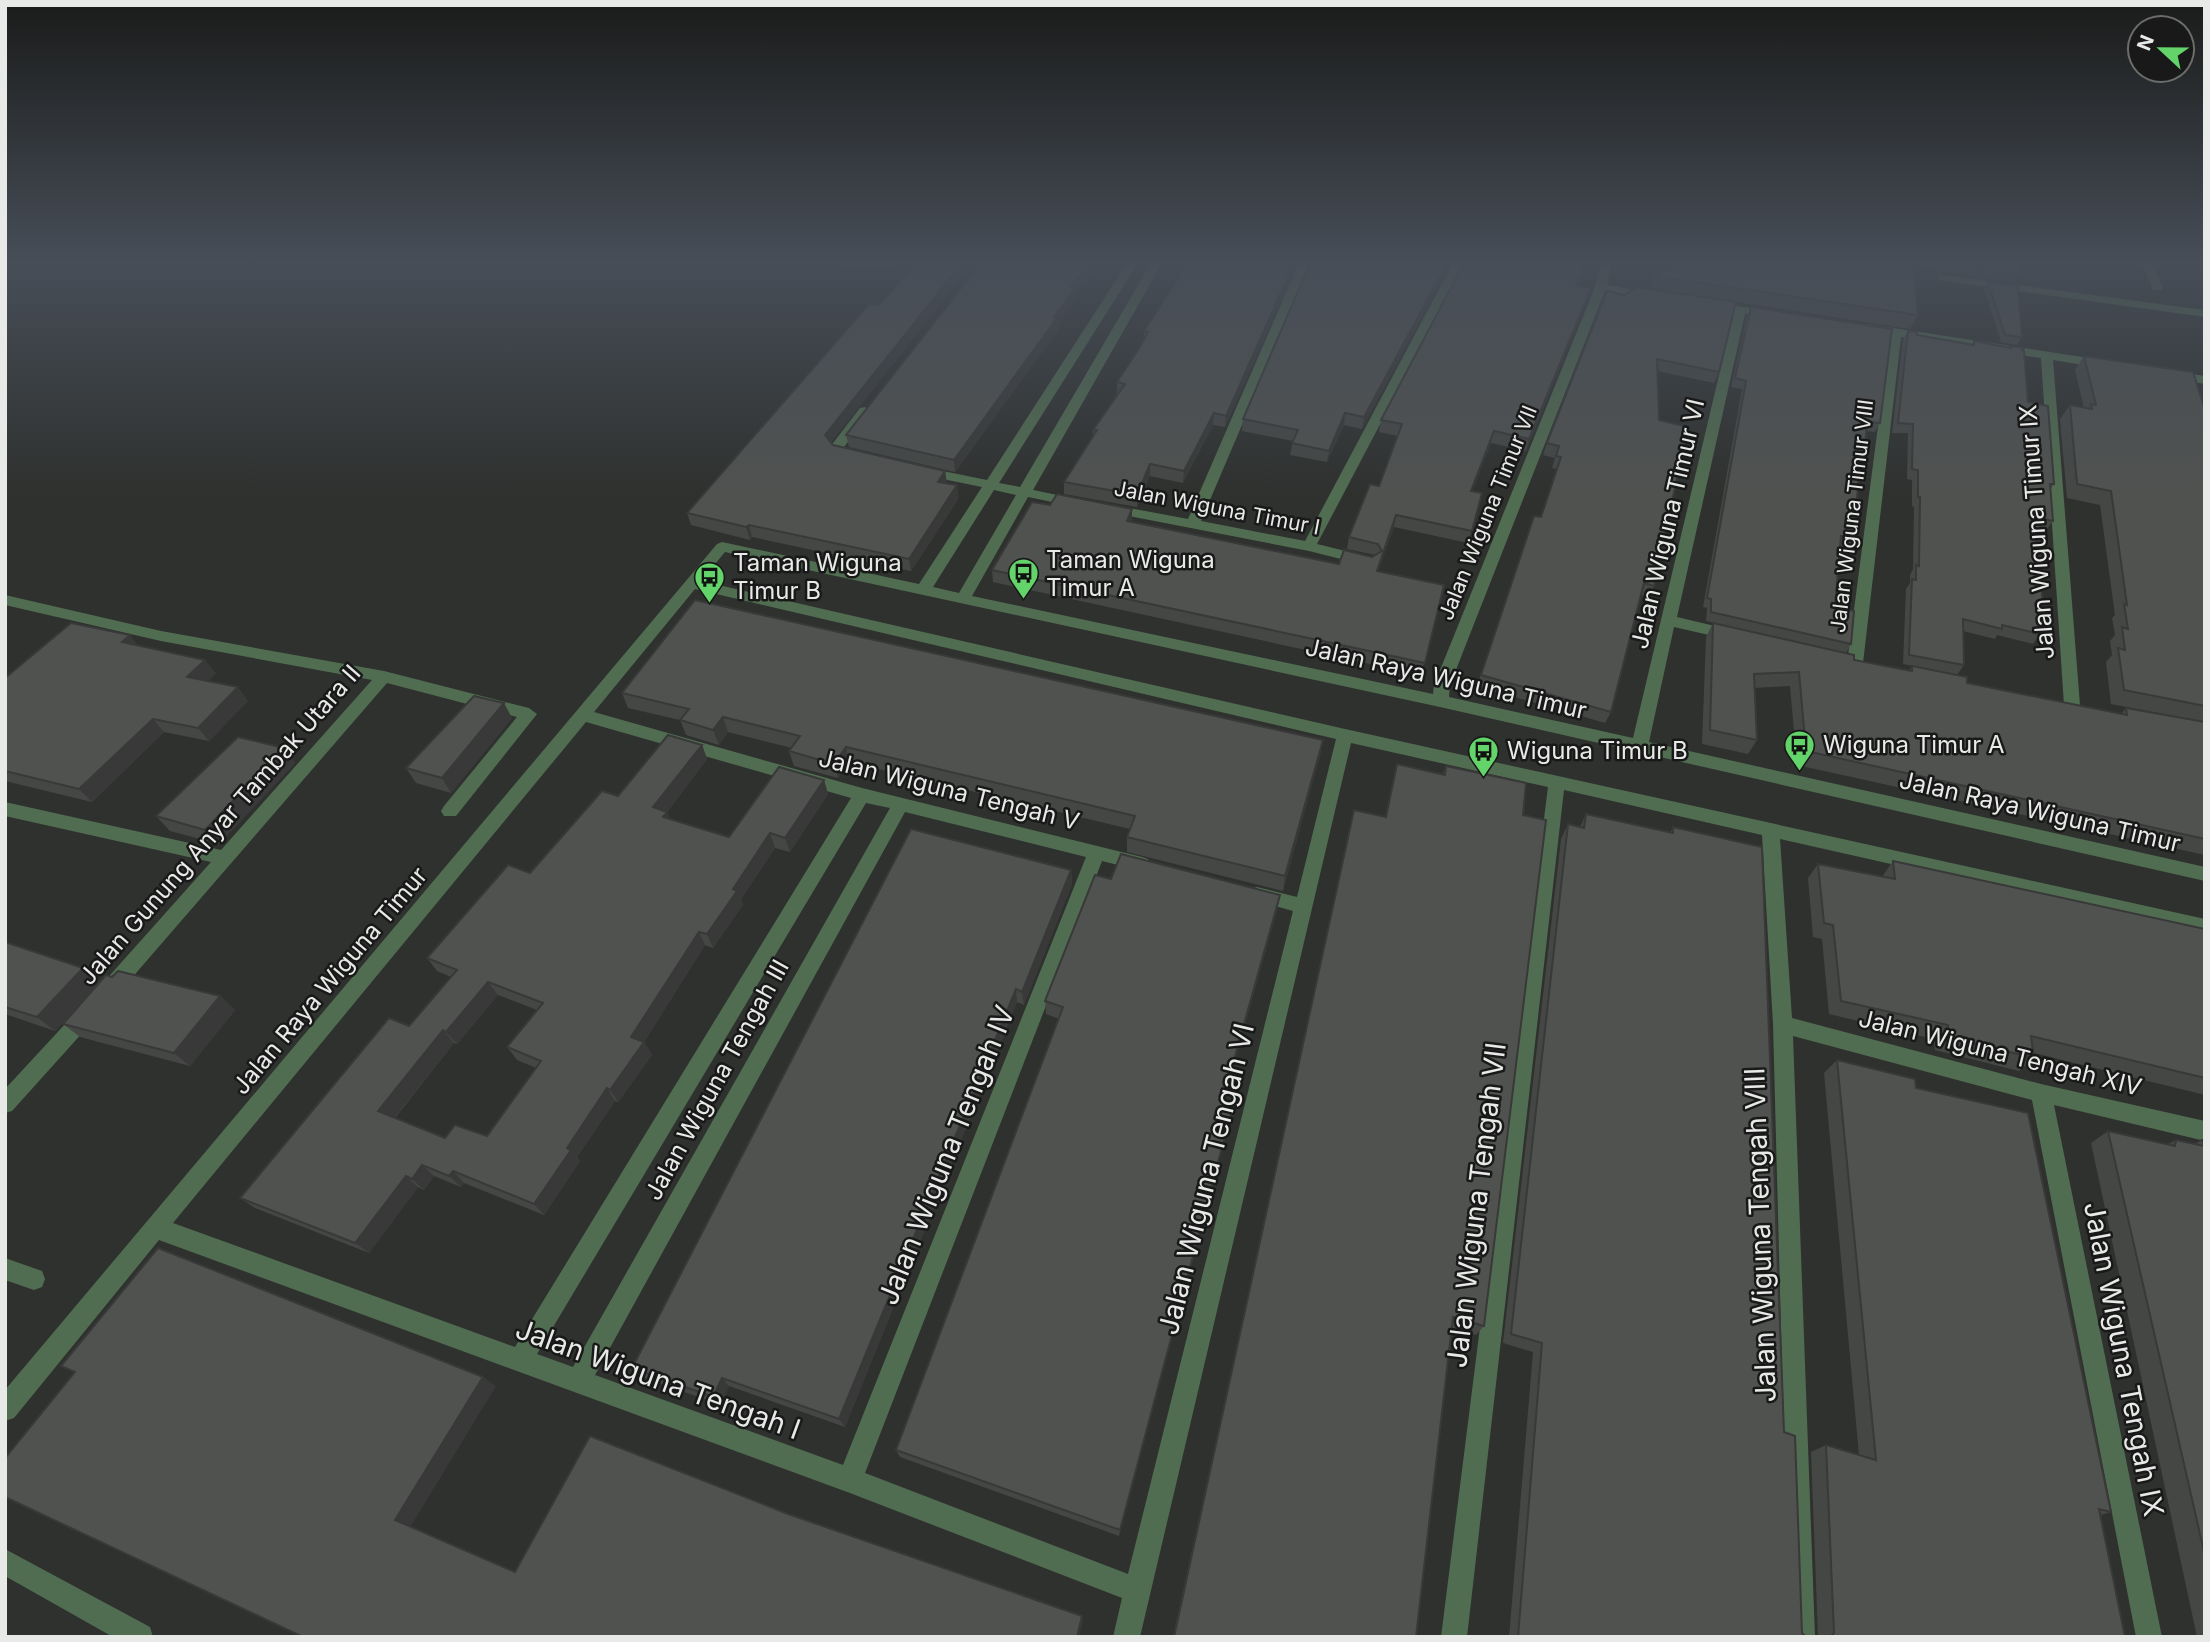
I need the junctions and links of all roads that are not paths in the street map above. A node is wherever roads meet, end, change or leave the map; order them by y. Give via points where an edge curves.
1 (1083, 340) edge
2 (1113, 340) edge
3 (1273, 340) edge
4 (1418, 340) edge
5 (1580, 340) edge
6 (1733, 340) edge
7 (1895, 340) edge
8 (1944, 340) edge
9 (2047, 356) junction
10 (2112, 366) edge
11 (2152, 372) edge
12 (2205, 380) edge
13 (874, 399) edge
14 (867, 459) edge
15 (908, 468) edge
16 (989, 486) junction
17 (1026, 493) junction
18 (1192, 524) junction
19 (1309, 546) junction
20 (1370, 561) edge
21 (692, 584) junction
22 (924, 589) junction
23 (963, 598) junction
24 (5, 600) edge
25 (1670, 621) junction
26 (1749, 639) edge
27 (1856, 663) edge
28 (384, 677) junction
29 (1440, 701) junction
30 (2072, 705) edge
31 (584, 715) junction
32 (1345, 735) junction
33 (1639, 748) junction
34 (1557, 781) junction
35 (862, 795) junction
36 (901, 804) junction
37 (450, 811) dead end
38 (8, 814) edge
39 (1771, 831) junction
40 (1097, 852) junction
41 (226, 858) junction
42 (1161, 869) edge
43 (2205, 874) edge
44 (1238, 889) edge
45 (1303, 906) junction
46 (2205, 927) edge
47 (1783, 1024) junction
48 (2041, 1093) junction
49 (5, 1104) edge
50 (2205, 1131) edge
51 (156, 1228) junction
52 (5, 1269) edge
53 (34, 1279) dead end
54 (520, 1360) junction
55 (578, 1382) junction
56 (5, 1409) edge
57 (850, 1480) junction
58 (5, 1562) edge
59 (1137, 1591) junction
60 (140, 1637) edge
61 (1126, 1637) edge
62 (1454, 1637) edge
63 (1802, 1637) edge
64 (2149, 1637) edge

1 - 16 street
2 - 17 street
3 - 18 street
4 - 19 street
5 - 29 street, Jalan Wiguna Timur VII via 1442,685
6 - 25 street, Jalan Wiguna Timur VI
7 - 27 street, Jalan Wiguna Timur VIII
8 - 9 street
9 - 10 street
9 - 30 street, Jalan Wiguna Timur IX
11 - 12 street
13 - 14 street via 837,447
15 - 16 street, Jalan Wiguna Timur I
16 - 17 street, Jalan Wiguna Timur I
16 - 22 street
17 - 18 street, Jalan Wiguna Timur I
17 - 23 street
18 - 19 street, Jalan Wiguna Timur I
19 - 20 street, Jalan Wiguna Timur I
21 - 22 street, Jalan Raya Wiguna Timur via 719,549 726,547
21 - 31 street, Jalan Raya Wiguna Timur
21 - 32 street
22 - 23 street, Jalan Raya Wiguna Timur
23 - 29 street, Jalan Raya Wiguna Timur
24 - 28 street, Jalan Gunung Anyar Tambak Utara II via 160,636
25 - 26 street
25 - 33 street, Jalan Wiguna Timur VI
28 - 37 street via 529,715
28 - 41 street, Jalan Gunung Anyar Tambak Utara II
29 - 33 street, Jalan Raya Wiguna Timur
31 - 35 street, Jalan Wiguna Tengah V
31 - 51 street, Jalan Raya Wiguna Timur
32 - 34 street
32 - 45 street, Jalan Wiguna Tengah VI
33 - 43 street, Jalan Raya Wiguna Timur
34 - 39 street
34 - 62 street, Jalan Wiguna Tengah VII
35 - 36 street, Jalan Wiguna Tengah V
35 - 54 street, Jalan Wiguna Tengah III
36 - 40 street, Jalan Wiguna Tengah V
36 - 55 street, Jalan Wiguna Tengah III
38 - 41 street
39 - 46 street
39 - 47 street, Jalan Wiguna Tengah VIII
40 - 42 street, Jalan Wiguna Tengah V
40 - 57 street, Jalan Wiguna Tengah IV
41 - 49 street, Jalan Gunung Anyar Tambak Utara II
44 - 45 street
45 - 59 street, Jalan Wiguna Tengah VI
47 - 48 street, Jalan Wiguna Tengah XIV
47 - 63 street, Jalan Wiguna Tengah VIII
48 - 50 street, Jalan Wiguna Tengah XIV
48 - 64 street, Jalan Wiguna Tengah IX
51 - 54 street, Jalan Wiguna Tengah I
51 - 56 street, Jalan Raya Wiguna Timur
52 - 53 street
54 - 55 street, Jalan Wiguna Tengah I
55 - 57 street, Jalan Wiguna Tengah I
57 - 59 street, Jalan Wiguna Tengah I
58 - 60 street
59 - 61 street, Jalan Wiguna Tengah VI

